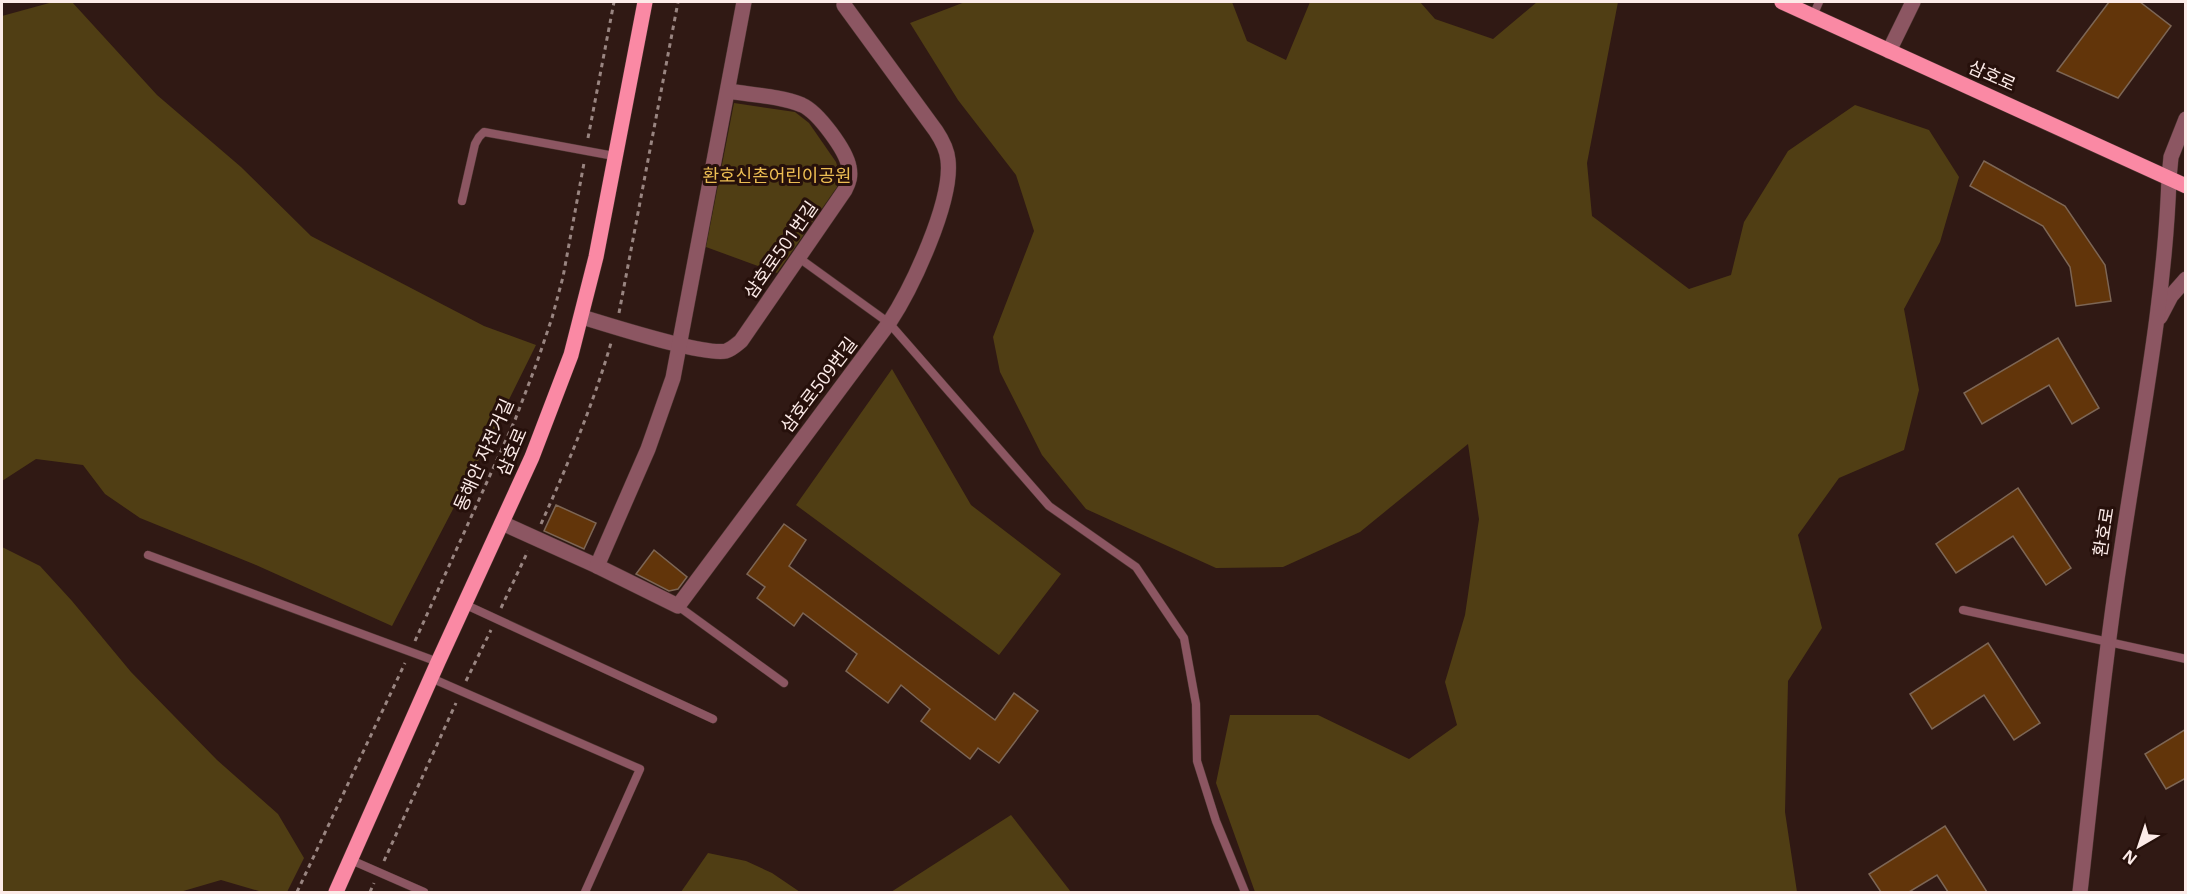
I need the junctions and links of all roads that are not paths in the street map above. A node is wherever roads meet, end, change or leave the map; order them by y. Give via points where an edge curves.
1 (645, 2) edge
2 (744, 2) edge
3 (1782, 2) edge
4 (1819, 2) edge
5 (1912, 2) edge
6 (841, 3) edge
7 (1813, 16) junction
8 (1889, 51) junction
9 (728, 91) junction
10 (2186, 119) edge
11 (614, 156) junction
12 (2169, 178) junction
13 (2186, 186) edge
14 (462, 201) dead end
15 (799, 258) junction
16 (2186, 279) edge
17 (582, 317) junction
18 (889, 323) junction
19 (2155, 325) junction
20 (681, 344) junction
21 (502, 523) junction
22 (148, 555) dead end
23 (597, 566) junction
24 (464, 604) junction
25 (678, 606) junction
26 (1963, 610) dead end
27 (2108, 641) junction
28 (2186, 659) edge
29 (438, 662) junction
30 (431, 678) junction
31 (784, 683) dead end
32 (713, 719) dead end
33 (351, 860) junction
34 (336, 892) edge
35 (424, 892) edge
36 (585, 892) edge
37 (1245, 892) edge
38 (2080, 892) edge

1 - 11 main road, 삼호로
2 - 9 street
3 - 7 main road, 삼호로
4 - 7 lane
5 - 8 street
6 - 18 street, 삼호로509번길 via 936,131 948,159 939,217 913,282
7 - 8 main road, 삼호로
8 - 12 main road, 삼호로
9 - 15 street, 삼호로501번길 via 789,101 811,110 845,154 850,178 845,190
9 - 20 street
10 - 12 street, 환호로 via 2171,157
11 - 14 lane via 484,132 475,144
11 - 17 main road, 삼호로
12 - 13 main road, 삼호로
12 - 19 street, 환호로
15 - 18 lane
15 - 20 street, 삼호로501번길 via 733,348 716,352
16 - 19 street
17 - 20 street, 삼호로501번길
17 - 21 main road, 삼호로 via 552,407
18 - 25 street, 삼호로509번길
18 - 37 lane via 1049,506 1136,567 1184,638 1196,704 1197,761
19 - 27 street, 환호로
20 - 23 street via 648,449
21 - 23 street
21 - 24 main road, 삼호로
22 - 29 lane
23 - 25 street
24 - 29 main road, 삼호로
24 - 32 lane
25 - 31 lane
26 - 27 lane
27 - 28 lane
27 - 38 street, 환호로
29 - 30 main road, 삼호로
30 - 33 main road, 삼호로
30 - 36 lane via 640,769
33 - 34 main road, 삼호로
33 - 35 lane

